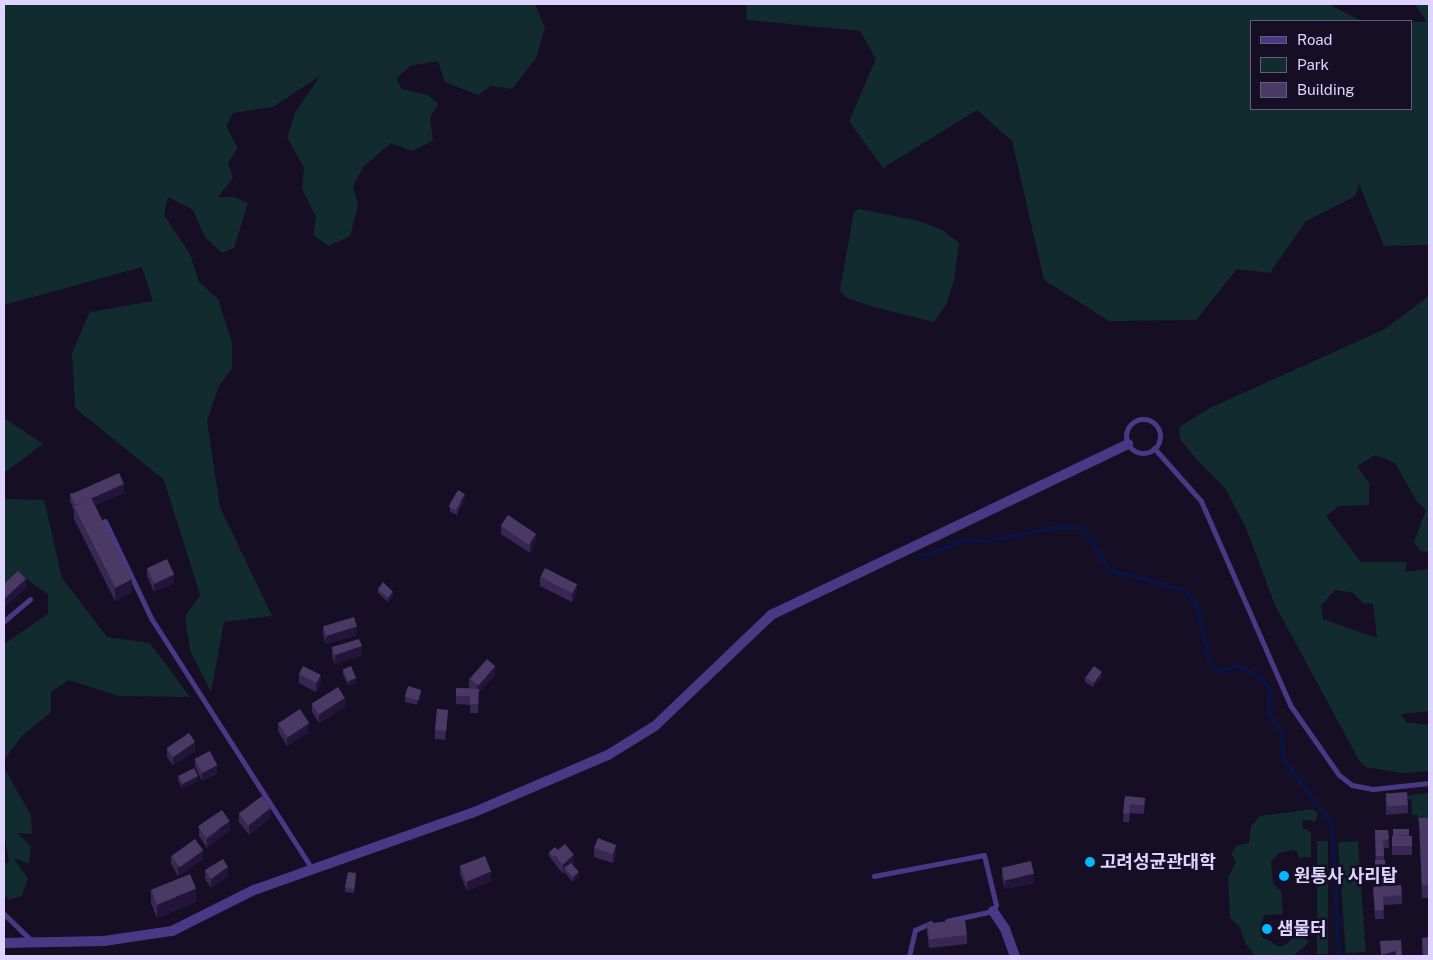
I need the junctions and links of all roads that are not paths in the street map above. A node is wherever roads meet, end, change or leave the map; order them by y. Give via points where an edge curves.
1 (1128, 444) junction
2 (1154, 448) junction
3 (105, 521) edge
4 (30, 599) dead end
5 (4, 621) edge
6 (1429, 783) edge
7 (312, 869) junction
8 (874, 876) dead end
9 (993, 911) junction
10 (4, 914) edge
11 (944, 922) edge
12 (934, 923) edge
13 (33, 941) junction
14 (4, 943) edge
15 (910, 956) edge
16 (1015, 956) edge

1 - 2 lane via 1140,452
1 - 2 lane via 1126,436 1132,423 1146,419 1153,422 1160,435
1 - 7 street via 771,615 655,726 608,755 472,813
2 - 6 lane via 1202,502 1290,705 1339,776 1352,784 1373,789
3 - 7 lane via 151,618
4 - 5 lane
7 - 13 street via 254,890 172,931 104,941
8 - 9 lane via 984,855 996,905
9 - 11 lane
9 - 16 street
10 - 13 lane
12 - 15 lane via 915,930
13 - 14 street

